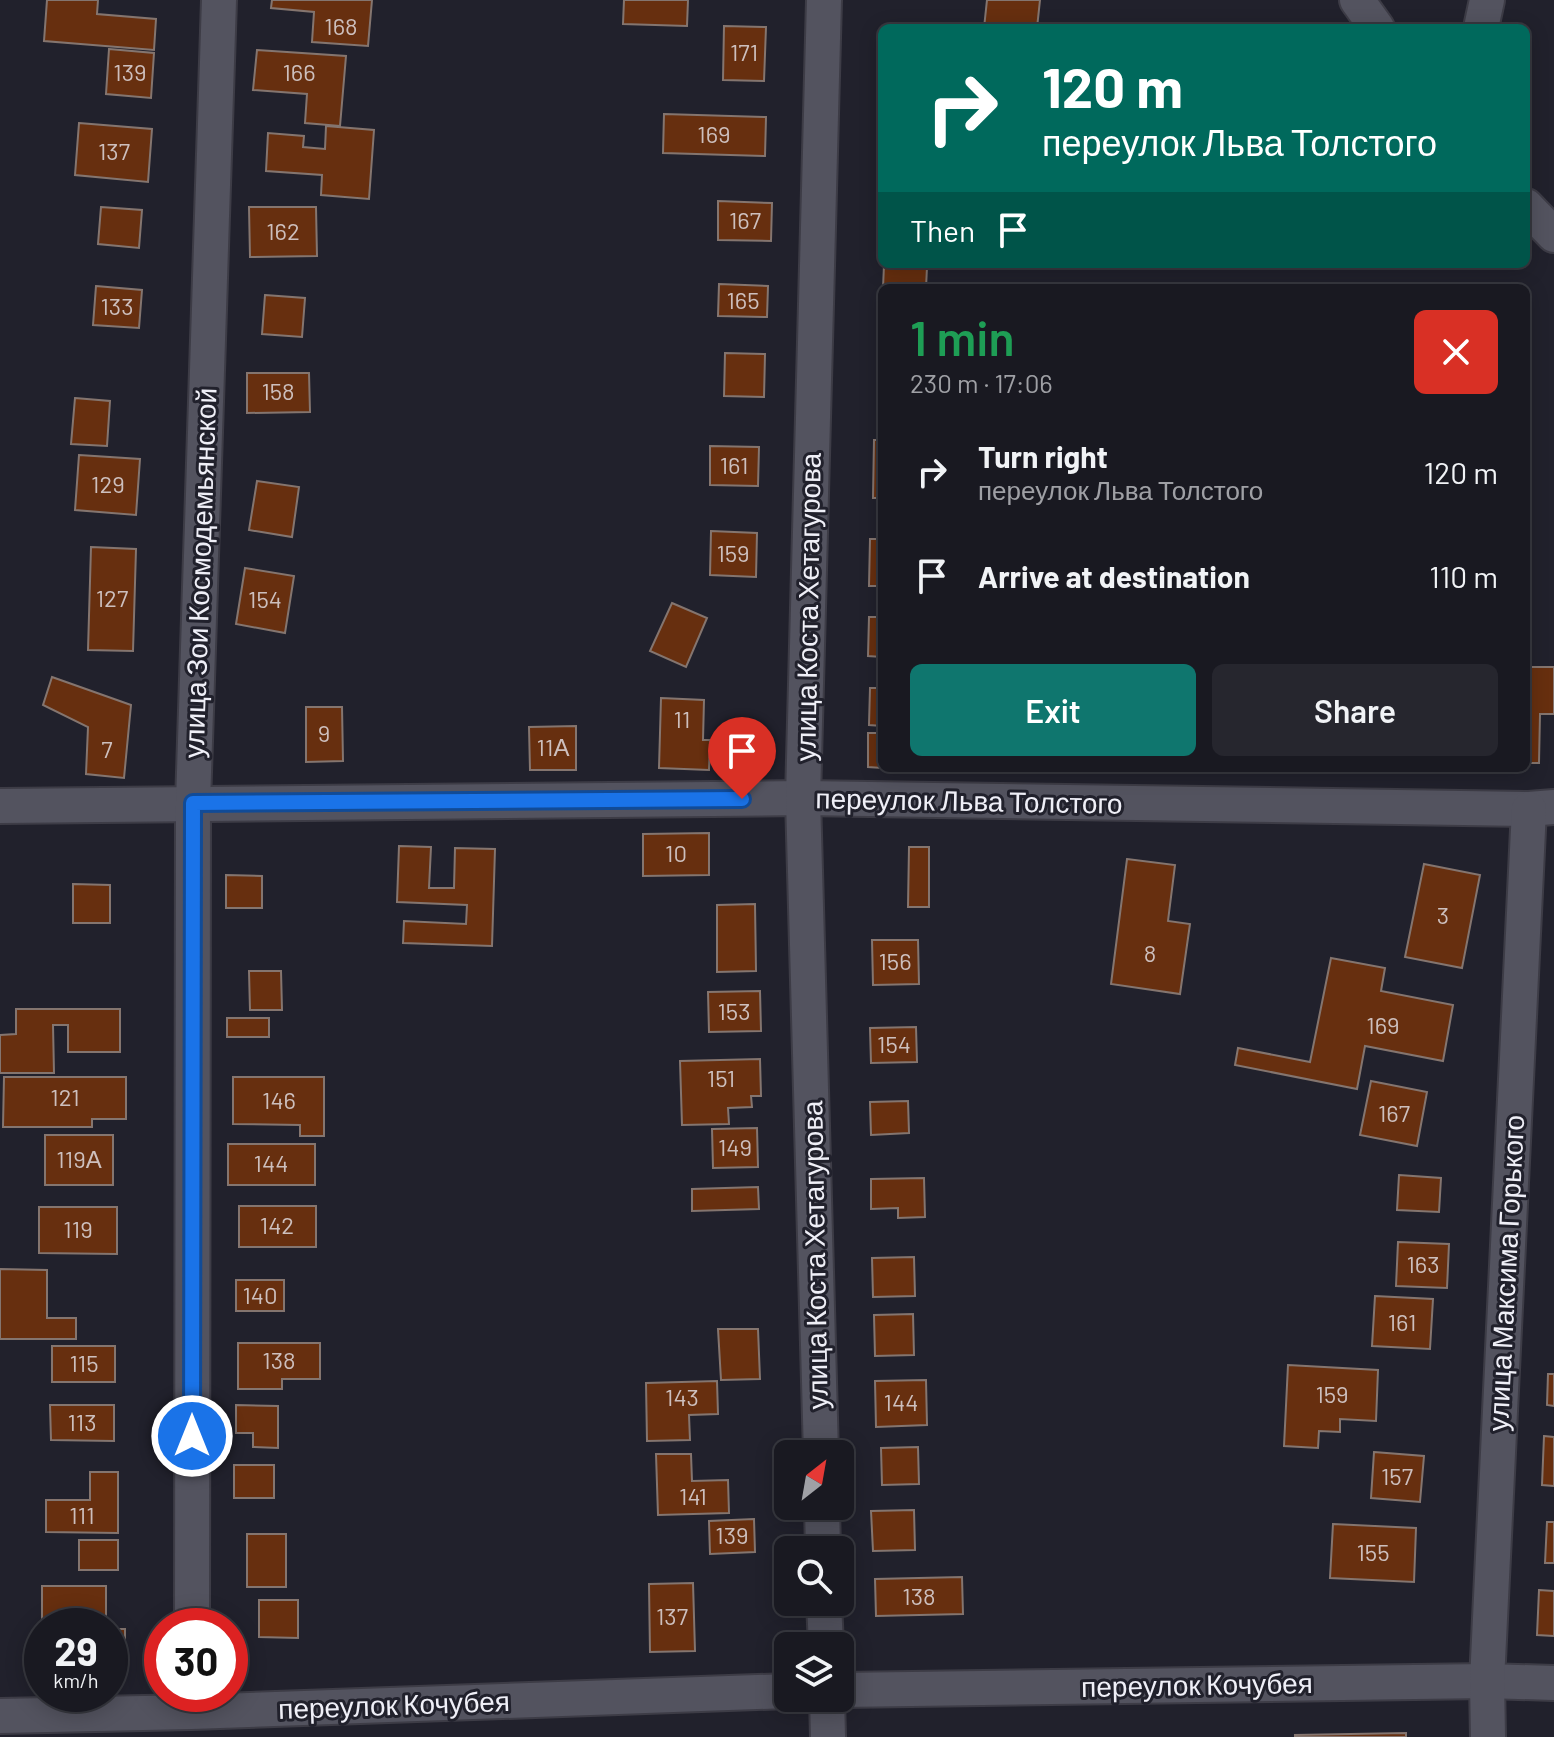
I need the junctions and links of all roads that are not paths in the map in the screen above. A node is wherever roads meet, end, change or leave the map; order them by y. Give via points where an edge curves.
1 (219, 0) edge
2 (824, 0) edge
3 (1357, 0) edge
4 (1487, 0) edge
5 (1374, 24) edge
6 (1482, 24) edge
7 (1530, 210) edge
8 (1554, 235) edge
9 (803, 798) junction
10 (193, 803) junction
11 (0, 806) edge
12 (1541, 808) edge
13 (821, 1440) edge
14 (192, 1608) edge
15 (1487, 1681) junction
16 (1554, 1683) edge
17 (854, 1690) edge
18 (774, 1692) edge
19 (827, 1712) edge
20 (192, 1714) edge
21 (0, 1716) edge
22 (828, 1737) edge
23 (1488, 1737) edge

1 - 10 street, улица Зои Космодемьянской
2 - 9 street, улица Коста Хетагурова
3 - 5 street
4 - 6 street
7 - 8 street
9 - 10 street, переулок Льва Толстого
9 - 12 street, переулок Льва Толстого
9 - 13 street, улица Коста Хетагурова
10 - 11 street, переулок Льва Толстого
10 - 14 street, улица Зои Космодемьянской
12 - 15 street, улица Максима Горького
15 - 16 street, переулок Кочубея
15 - 17 street, переулок Кочубея
15 - 23 street, улица Максима Горького
18 - 20 street, переулок Кочубея
19 - 22 street
20 - 21 street, переулок Кочубея

